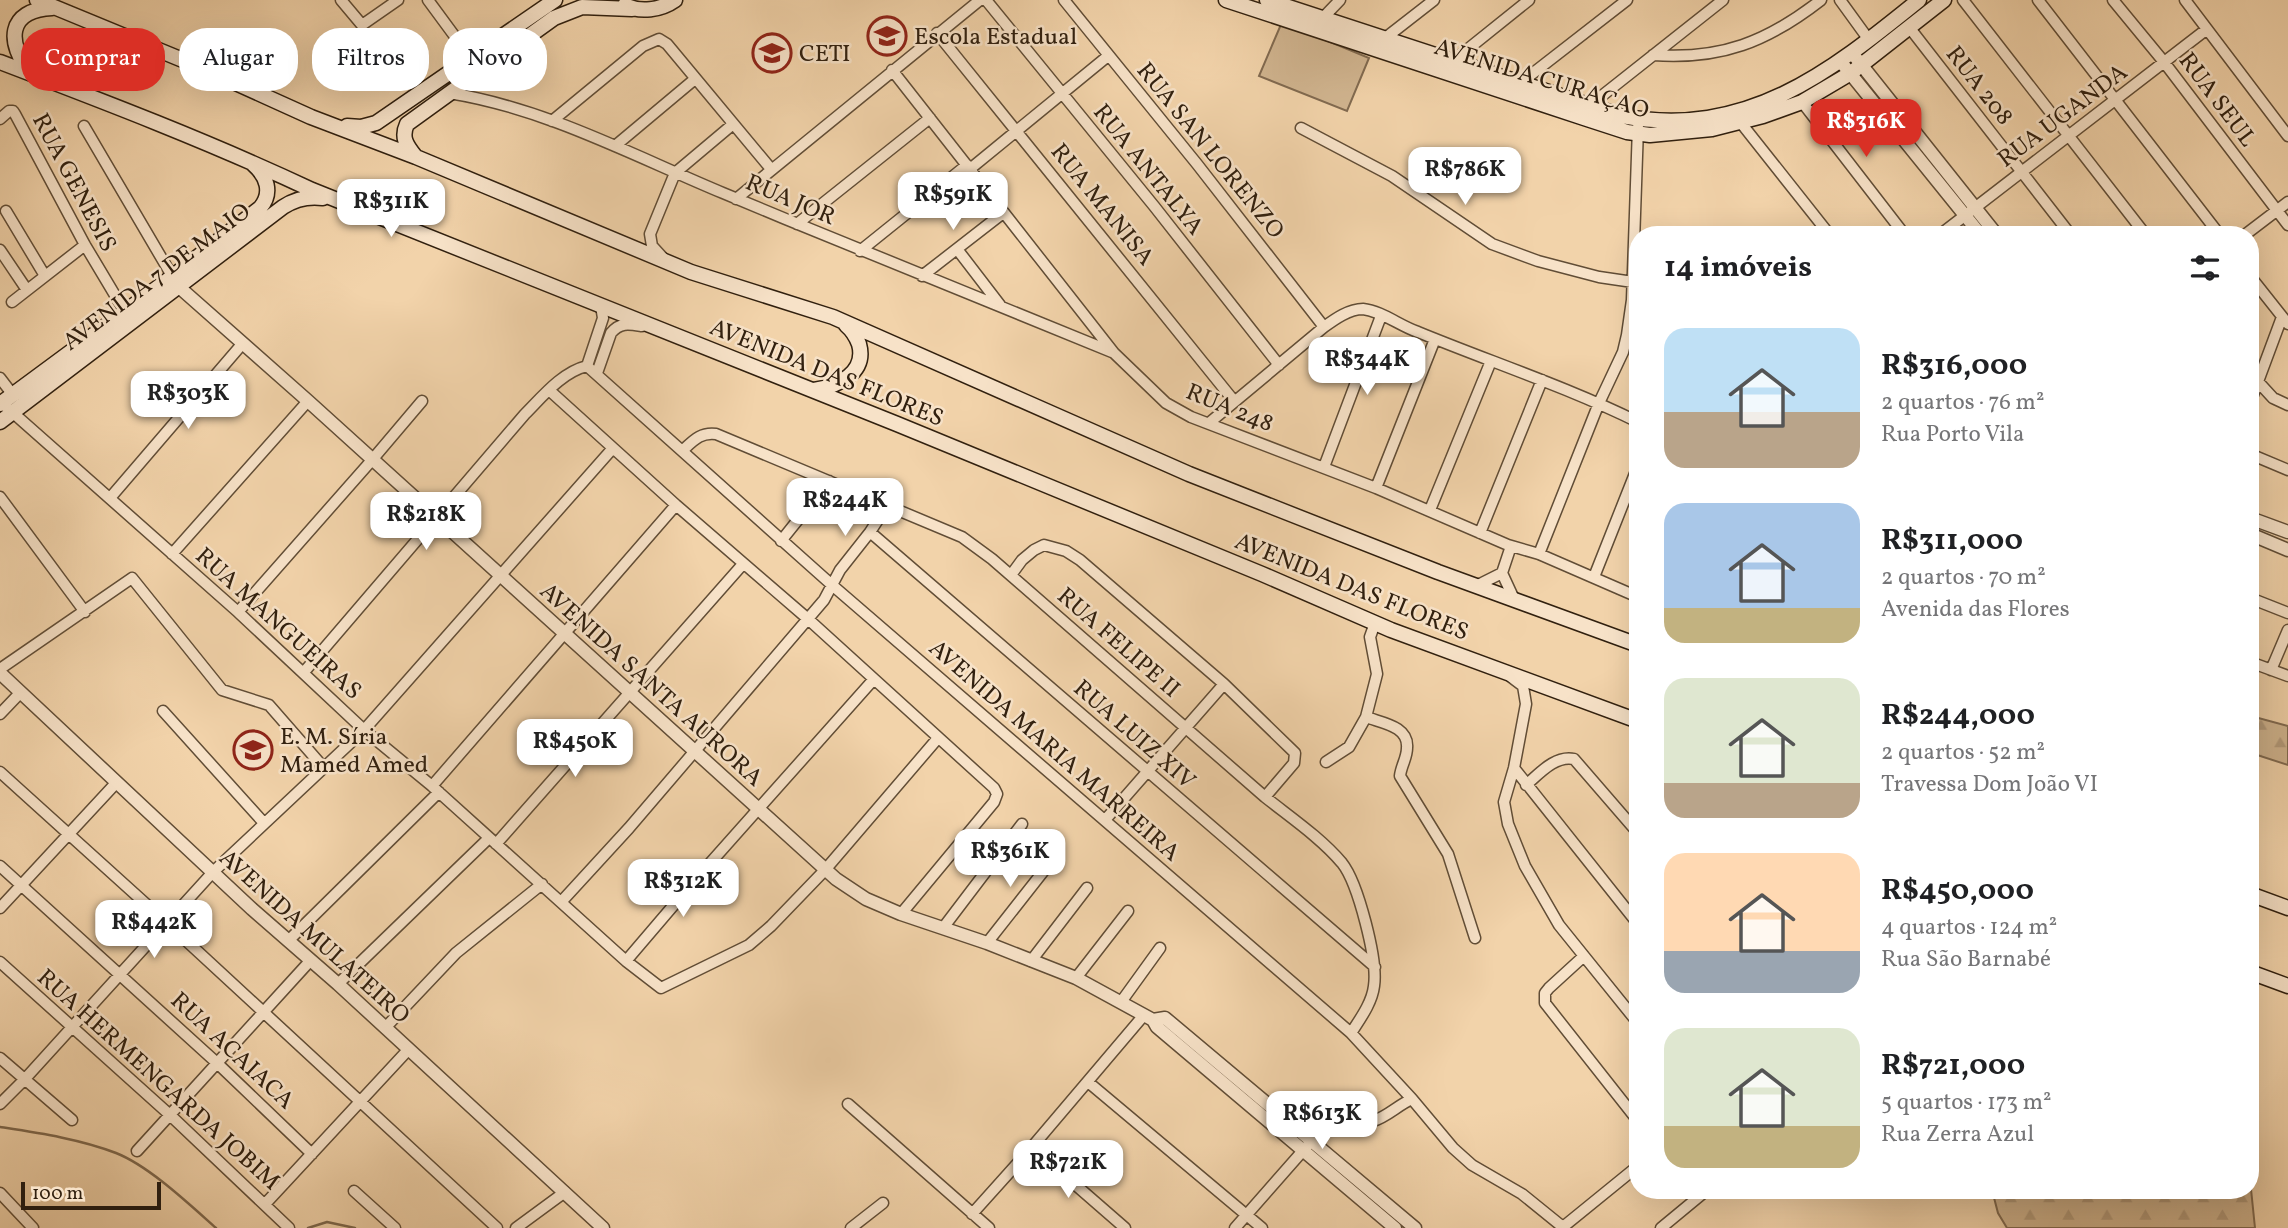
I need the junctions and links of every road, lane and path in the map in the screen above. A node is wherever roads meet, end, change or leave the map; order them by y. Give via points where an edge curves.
1 (37, 0) edge
2 (341, 0) edge
3 (398, 0) edge
4 (428, 0) edge
5 (555, 0) edge
6 (614, 0) edge
7 (675, 0) edge
8 (980, 0) edge
9 (986, 0) edge
10 (1064, 0) edge
11 (1226, 0) edge
12 (1267, 0) edge
13 (1340, 0) edge
14 (1434, 0) edge
15 (1529, 0) edge
16 (1627, 0) edge
17 (1723, 0) edge
18 (1821, 0) edge
19 (1840, 0) edge
20 (1919, 0) edge
21 (1944, 0) edge
22 (1963, 0) edge
23 (2038, 0) edge
24 (2113, 0) edge
25 (2185, 0) edge
26 (57, 8) junction
27 (632, 9) junction
28 (1317, 24) junction
29 (1909, 27) junction
30 (449, 28) edge
31 (513, 28) edge
32 (2207, 29) junction
33 (937, 33) junction
34 (1384, 39) junction
35 (1869, 40) junction
36 (1108, 55) junction
37 (1653, 55) junction
38 (21, 59) edge
39 (1453, 61) junction
40 (0, 62) edge
41 (2164, 62) junction
42 (1852, 63) junction
43 (21, 70) edge
44 (892, 70) junction
45 (443, 76) edge
46 (695, 79) junction
47 (1519, 84) junction
48 (75, 91) edge
49 (449, 93) junction
50 (1062, 94) junction
51 (2116, 101) junction
52 (1802, 102) junction
53 (1589, 106) junction
54 (4, 115) edge
55 (312, 117) junction
56 (930, 118) junction
57 (1638, 119) junction
58 (552, 121) junction
59 (1741, 122) junction
60 (733, 125) junction
61 (84, 126) dead end
62 (1301, 128) dead end
63 (1016, 131) junction
64 (1637, 134) junction
65 (2288, 136) edge
66 (2070, 137) junction
67 (615, 146) junction
68 (416, 157) junction
69 (247, 159) junction
70 (969, 167) junction
71 (771, 170) junction
72 (2022, 172) junction
73 (675, 173) junction
74 (736, 199) junction
75 (2288, 202) edge
76 (350, 204) junction
77 (1970, 207) junction
78 (6, 211) dead end
79 (2277, 211) junction
80 (1003, 213) junction
81 (797, 224) junction
82 (2288, 225) edge
83 (1636, 226) edge
84 (1823, 226) edge
85 (1898, 226) edge
86 (1950, 226) edge
87 (1977, 226) edge
88 (1988, 226) edge
89 (2064, 226) edge
90 (2139, 226) edge
91 (2213, 226) edge
92 (2257, 226) edge
93 (650, 234) junction
94 (620, 242) junction
95 (85, 245) junction
96 (957, 249) junction
97 (0, 250) edge
98 (860, 251) junction
99 (668, 262) junction
100 (45, 276) junction
101 (922, 276) junction
102 (1629, 281) edge
103 (176, 282) junction
104 (2259, 288) edge
105 (27, 290) junction
106 (12, 302) dead end
107 (601, 306) junction
108 (1001, 306) junction
109 (125, 312) junction
110 (1381, 316) junction
111 (833, 317) junction
112 (2285, 321) edge
113 (1629, 322) edge
114 (1324, 327) junction
115 (671, 332) junction
116 (1435, 338) junction
117 (243, 343) junction
118 (1114, 353) junction
119 (1491, 361) junction
120 (1279, 365) junction
121 (592, 370) junction
122 (0, 378) edge
123 (1542, 380) junction
124 (2259, 384) joint
125 (549, 390) junction
126 (812, 390) junction
127 (309, 401) junction
128 (422, 401) dead end
129 (1234, 401) junction
130 (1599, 403) junction
131 (7, 404) edge
132 (2288, 405) edge
133 (1629, 418) edge
134 (0, 422) edge
135 (1209, 424) junction
136 (613, 448) junction
137 (682, 451) junction
138 (2259, 458) edge
139 (372, 460) junction
140 (1324, 467) junction
141 (2288, 470) edge
142 (829, 481) junction
143 (1376, 488) junction
144 (1629, 489) edge
145 (0, 496) edge
146 (110, 498) junction
147 (676, 505) junction
148 (887, 506) junction
149 (1430, 510) junction
150 (435, 516) junction
151 (2259, 521) edge
152 (870, 532) junction
153 (2288, 532) edge
154 (1480, 533) junction
155 (2259, 538) edge
156 (781, 541) junction
157 (1511, 546) junction
158 (2288, 550) edge
159 (172, 554) junction
160 (1539, 554) junction
161 (743, 564) junction
162 (1502, 573) junction
163 (500, 575) junction
164 (1011, 575) junction
165 (1594, 577) junction
166 (832, 585) junction
167 (1476, 586) junction
168 (1629, 593) edge
169 (1514, 599) junction
170 (2259, 602) edge
171 (85, 612) junction
172 (238, 612) junction
173 (2288, 613) edge
174 (808, 619) junction
175 (1375, 623) junction
176 (2288, 630) edge
177 (565, 634) junction
178 (1629, 642) edge
179 (2259, 665) edge
180 (2271, 670) junction
181 (0, 671) edge
182 (304, 672) junction
183 (1507, 674) junction
184 (2288, 677) edge
185 (874, 679) junction
186 (1224, 684) junction
187 (21, 692) junction
188 (629, 693) junction
189 (1568, 697) junction
190 (1526, 704) junction
191 (163, 711) dead end
192 (0, 714) edge
193 (1366, 716) junction
194 (1629, 718) edge
195 (1186, 729) junction
196 (364, 730) junction
197 (938, 738) junction
198 (694, 751) junction
199 (1326, 762) dead end
200 (324, 768) junction
201 (1514, 768) junction
202 (0, 772) edge
203 (1146, 772) junction
204 (117, 782) junction
205 (1526, 786) junction
206 (436, 789) junction
207 (1265, 797) junction
208 (759, 809) junction
209 (1105, 820) junction
210 (264, 823) junction
211 (1629, 823) edge
212 (1022, 824) dead end
213 (69, 834) junction
214 (492, 841) junction
215 (1057, 853) dead end
216 (0, 866) edge
217 (825, 870) junction
218 (213, 872) junction
219 (542, 884) junction
220 (21, 885) junction
221 (1087, 888) dead end
222 (2259, 897) edge
223 (562, 901) junction
224 (0, 908) edge
225 (2288, 908) edge
226 (1128, 911) dead end
227 (1629, 913) edge
228 (901, 914) junction
229 (167, 923) junction
230 (943, 928) junction
231 (1475, 938) dead end
232 (288, 941) junction
233 (987, 943) junction
234 (1160, 948) dead end
235 (1584, 956) junction
236 (310, 961) junction
237 (626, 961) junction
238 (1031, 961) junction
239 (0, 962) edge
240 (1375, 967) junction
241 (120, 975) junction
242 (2259, 975) edge
243 (1076, 978) junction
244 (338, 985) junction
245 (2288, 986) edge
246 (1121, 1002) junction
247 (1629, 1012) edge
248 (262, 1013) junction
249 (1149, 1018) junction
250 (72, 1027) junction
251 (385, 1028) junction
252 (1351, 1033) junction
253 (408, 1050) junction
254 (0, 1058) edge
255 (217, 1063) junction
256 (24, 1080) junction
257 (1087, 1082) junction
258 (1412, 1099) junction
259 (361, 1102) junction
260 (0, 1104) edge
261 (848, 1104) dead end
262 (1629, 1110) edge
263 (170, 1115) junction
264 (72, 1120) dead end
265 (1307, 1144) junction
266 (1032, 1147) junction
267 (138, 1151) dead end
268 (312, 1154) junction
269 (1629, 1173) edge
270 (354, 1191) dead end
271 (565, 1192) junction
272 (0, 1193) edge
273 (1696, 1199) edge
274 (265, 1203) junction
275 (883, 1203) dead end
276 (972, 1214) junction
277 (1246, 1215) junction
278 (33, 1228) edge
279 (289, 1228) edge
280 (395, 1228) edge
281 (496, 1228) edge
282 (516, 1228) edge
283 (603, 1228) edge
284 (851, 1228) edge
285 (989, 1228) edge
286 (1125, 1228) edge
287 (1235, 1228) edge
288 (1262, 1228) edge
289 (1395, 1228) edge
290 (1415, 1228) edge
291 (1563, 1228) edge
292 (1661, 1228) edge

1 - 26 main road, AVENIDA DAS FLORES
2 - 3 street via 362,25
4 - 30 street
5 - 31 main road
6 - 27 main road
7 - 27 main road via 651,9
8 - 33 street
9 - 50 street, RUA ANTALYA
10 - 36 street, RUA SAN LORENZO
11 - 28 main road, AVENIDA CURAÇAO
12 - 28 main road, AVENIDA CURAÇAO
13 - 28 street
14 - 34 street
15 - 39 street
16 - 47 street
17 - 37 street
18 - 37 street via 1769,36 1735,49 1681,57
19 - 35 street
20 - 35 main road, AVENIDA CURAÇAO
21 - 29 main road, AVENIDA CURAÇAO
22 - 66 street
23 - 51 street
24 - 41 street, RUA SEUL
25 - 32 street
26 - 38 main road via 30,12 22,18 13,33
26 - 55 main road, AVENIDA DAS FLORES
27 - 49 main road via 582,7 554,18
28 - 34 main road, AVENIDA CURAÇAO
28 - 64 main road, AVENIDA CURAÇAO
29 - 42 main road, AVENIDA CURAÇAO
29 - 72 street, RUA 208
32 - 41 street, RUA UGANDA
32 - 65 street
33 - 44 street
33 - 63 street, RUA MANISA
34 - 39 main road, AVENIDA CURAÇAO
35 - 42 main road, AVENIDA CURAÇAO
36 - 50 street
36 - 114 street, RUA SAN LORENZO
37 - 53 street
39 - 47 main road, AVENIDA CURAÇAO
40 - 43 main road, AVENIDA DAS FLORES
41 - 51 street, RUA UGANDA
41 - 79 street, RUA SEUL
42 - 52 main road, AVENIDA CURAÇAO
42 - 57 main road, AVENIDA CURAÇAO via 1733,112 1686,120
42 - 77 street
44 - 56 street, RUA 248
44 - 71 street
45 - 55 main road via 376,123 353,127
46 - 58 street via 663,40 655,40
46 - 60 street
46 - 67 street
47 - 53 main road, AVENIDA CURAÇAO
48 - 69 main road, AVENIDA DAS FLORES
49 - 58 street, RUA JOR
49 - 68 main road via 404,130 407,146
50 - 63 street
50 - 120 street, RUA ANTALYA
51 - 66 street, RUA UGANDA
51 - 91 street
52 - 59 main road, AVENIDA CURAÇAO
52 - 85 street
53 - 57 main road, AVENIDA CURAÇAO
54 - 95 street, RUA GENESIS via 15,114
55 - 68 main road, AVENIDA DAS FLORES
56 - 70 street, RUA 248
56 - 81 street
57 - 64 street
58 - 67 street, RUA JOR
59 - 64 main road, AVENIDA CURAÇAO via 1688,132
59 - 84 street
60 - 71 street
60 - 73 street
61 - 103 street
62 - 102 street via 1392,176 1492,244 1538,261
63 - 70 street
63 - 129 street, RUA MANISA
64 - 83 street
66 - 72 street, RUA UGANDA
66 - 90 street
67 - 73 street, RUA JOR
68 - 94 main road, AVENIDA DAS FLORES
69 - 76 main road, AVENIDA DAS FLORES
69 - 103 main road, AVENIDA 7 DE MAIO via 264,176 264,203
70 - 80 street, RUA 248
70 - 98 street
71 - 74 street
72 - 77 street, RUA UGANDA
72 - 89 street, RUA 208
73 - 74 street, RUA JOR
73 - 93 street
74 - 81 street, RUA JOR
75 - 79 street
76 - 103 main road, AVENIDA 7 DE MAIO via 315,197 291,202
76 - 107 main road, AVENIDA DAS FLORES
77 - 86 street, RUA UGANDA
77 - 87 street
77 - 88 street
78 - 100 street
79 - 82 street, RUA SEUL
79 - 92 street
80 - 96 street
80 - 118 street, RUA 248
81 - 98 street, RUA JOR
93 - 94 street
93 - 99 street via 656,252
94 - 99 main road, AVENIDA DAS FLORES
95 - 100 street
95 - 109 street, RUA GENESIS
96 - 101 street
96 - 108 street
97 - 105 street
98 - 101 street, RUA JOR
99 - 111 main road, AVENIDA DAS FLORES
100 - 105 street
101 - 108 street, RUA JOR
103 - 109 main road, AVENIDA 7 DE MAIO
103 - 117 street, AVENIDA SANTA AURORA
103 - 131 main road, AVENIDA 7 DE MAIO
104 - 112 street
105 - 106 street
107 - 115 main road, AVENIDA DAS FLORES
107 - 121 street via 603,318
108 - 118 street, RUA JOR
109 - 131 main road, AVENIDA 7 DE MAIO
110 - 114 street via 1365,309
110 - 116 street
110 - 140 street
111 - 126 main road via 858,340 859,366 845,380
111 - 167 main road, AVENIDA DAS FLORES via 1189,474
112 - 124 street
113 - 130 street via 1623,352
114 - 120 street
115 - 121 street via 622,324 611,333
115 - 126 main road, AVENIDA DAS FLORES
116 - 119 street
116 - 143 street
117 - 127 street, AVENIDA SANTA AURORA
117 - 146 street
118 - 135 street, RUA 248 via 1166,403
119 - 123 street
119 - 149 street
120 - 129 street
121 - 125 street via 574,371
121 - 137 street, AVENIDA MARIA MARREIRA
122 - 131 street, RUA MANGUEIRAS
123 - 130 street
123 - 154 street
124 - 132 street
125 - 136 street
125 - 150 street
126 - 175 main road, AVENIDA DAS FLORES
127 - 139 street, AVENIDA SANTA AURORA
127 - 159 street
128 - 139 street
129 - 135 street
130 - 133 street
130 - 160 street
131 - 134 main road, AVENIDA 7 DE MAIO
131 - 146 street, RUA MANGUEIRAS
135 - 140 street, RUA 248
136 - 147 street
136 - 163 street
137 - 142 street, RUA FELIPE II via 707,433
137 - 156 street, AVENIDA MARIA MARREIRA
138 - 141 street
139 - 150 street, AVENIDA SANTA AURORA
139 - 172 street
140 - 143 street, RUA 248
142 - 148 street, RUA FELIPE II
142 - 156 street
143 - 149 street, RUA 248
144 - 165 street
145 - 171 street
146 - 159 street, RUA MANGUEIRAS
147 - 161 street
147 - 177 street
148 - 152 street
148 - 164 street, RUA FELIPE II via 962,537
149 - 154 street, RUA 248
150 - 163 street, AVENIDA SANTA AURORA
150 - 182 street
151 - 153 street
152 - 166 street
152 - 203 street, RUA LUIZ XIV
154 - 157 street, RUA 248
155 - 158 street
156 - 166 street, AVENIDA MARIA MARREIRA
157 - 160 street, RUA 248
157 - 162 street
159 - 172 street, RUA MANGUEIRAS
160 - 165 street, RUA 248
161 - 174 street
161 - 188 street
162 - 167 street
162 - 169 street
163 - 177 street, AVENIDA SANTA AURORA
163 - 196 street
164 - 186 street via 1022,560 1044,545 1066,551
164 - 195 street, RUA FELIPE II
165 - 168 street, RUA 248
166 - 174 street
166 - 209 street, AVENIDA MARIA MARREIRA
167 - 169 main road, AVENIDA DAS FLORES
169 - 178 main road, AVENIDA DAS FLORES
170 - 173 street
171 - 181 street
171 - 200 street via 132,578 222,690 269,705
172 - 182 street, RUA MANGUEIRAS
174 - 185 street
174 - 198 street
175 - 183 main road, AVENIDA DAS FLORES
175 - 193 street via 1370,638 1377,674
176 - 180 street
177 - 188 street, AVENIDA SANTA AURORA
177 - 206 street
179 - 180 street
180 - 184 street
181 - 187 street, AVENIDA MULATEIRO
182 - 196 street, RUA MANGUEIRAS
183 - 189 main road, AVENIDA DAS FLORES
183 - 190 street via 1522,686
185 - 197 street
185 - 208 street
186 - 195 street
186 - 207 street via 1295,753 1294,763
187 - 192 street
187 - 204 street, AVENIDA MULATEIRO
188 - 198 street, AVENIDA SANTA AURORA
188 - 214 street
189 - 190 street via 1538,693
189 - 194 main road, AVENIDA DAS FLORES
190 - 201 street
191 - 210 street
193 - 199 street via 1349,747
193 - 231 street via 1401,730 1405,736 1400,776 1448,854
195 - 203 street
195 - 207 street, RUA FELIPE II
196 - 200 street
196 - 206 street, RUA MANGUEIRAS
197 - 217 street
197 - 228 street via 997,794
198 - 208 street, AVENIDA SANTA AURORA
198 - 223 street
200 - 210 street
201 - 205 street
201 - 235 street via 1504,802 1507,824 1540,895
202 - 213 street
203 - 209 street
203 - 240 street, RUA LUIZ XIV
204 - 213 street
204 - 218 street, AVENIDA MULATEIRO
205 - 211 street via 1553,763 1574,759
205 - 227 street
206 - 214 street, RUA MANGUEIRAS
206 - 232 street
207 - 240 street, RUA FELIPE II via 1350,875
208 - 217 street, AVENIDA SANTA AURORA
208 - 237 street
209 - 252 street, AVENIDA MARIA MARREIRA
210 - 218 street
212 - 230 street
213 - 220 street
213 - 229 street
214 - 219 street, RUA MANGUEIRAS
214 - 244 street
215 - 233 street
216 - 220 street, RUA ACAIACA
217 - 228 street, AVENIDA SANTA AURORA via 866,899
217 - 237 street, RUA MANGUEIRAS via 749,945 666,987 655,986
218 - 229 street
218 - 232 street, AVENIDA MULATEIRO
219 - 223 street, RUA MANGUEIRAS
219 - 251 street via 456,953
220 - 224 street
220 - 241 street, RUA ACAIACA
221 - 238 street
222 - 225 main road
223 - 237 street, RUA MANGUEIRAS
226 - 243 street
228 - 230 street, AVENIDA SANTA AURORA
229 - 241 street
229 - 248 street
230 - 233 street, AVENIDA SANTA AURORA
232 - 236 street, AVENIDA MULATEIRO
233 - 238 street, AVENIDA SANTA AURORA
234 - 246 street
235 - 247 street
235 - 262 street via 1549,988 1545,1003
236 - 244 street, AVENIDA MULATEIRO
236 - 248 street
238 - 243 street, AVENIDA SANTA AURORA
239 - 250 street, RUA HERMENGARDA JOBIM
240 - 252 street, RUA FELIPE II via 1367,1008
241 - 250 street
241 - 255 street, RUA ACAIACA
242 - 245 main road
243 - 246 street, AVENIDA SANTA AURORA
244 - 251 street, AVENIDA MULATEIRO
246 - 249 street, AVENIDA SANTA AURORA
248 - 255 street
248 - 259 street
249 - 257 street
249 - 265 street, AVENIDA SANTA AURORA via 1165,1018
250 - 256 street
250 - 263 street, RUA HERMENGARDA JOBIM
251 - 253 street, AVENIDA MULATEIRO
252 - 258 street, AVENIDA MARIA MARREIRA
253 - 259 street
253 - 271 street, AVENIDA MULATEIRO
254 - 256 street
255 - 263 street
255 - 268 street, RUA ACAIACA
256 - 260 street
256 - 264 street
257 - 266 street
257 - 277 street
258 - 265 street via 1373,1122 1343,1109
258 - 291 street, AVENIDA MARIA MARREIRA via 1472,1165 1522,1194
259 - 268 street
259 - 281 street
261 - 276 street
263 - 267 street
263 - 274 street, RUA HERMENGARDA JOBIM
265 - 277 street
265 - 289 street
265 - 290 street
266 - 276 street
266 - 286 street
268 - 274 street
269 - 291 street
270 - 280 street
271 - 282 street
271 - 283 street, AVENIDA MULATEIRO
272 - 278 street
273 - 292 street
274 - 279 street, RUA HERMENGARDA JOBIM
275 - 284 street
276 - 285 street
277 - 287 street
277 - 288 street

